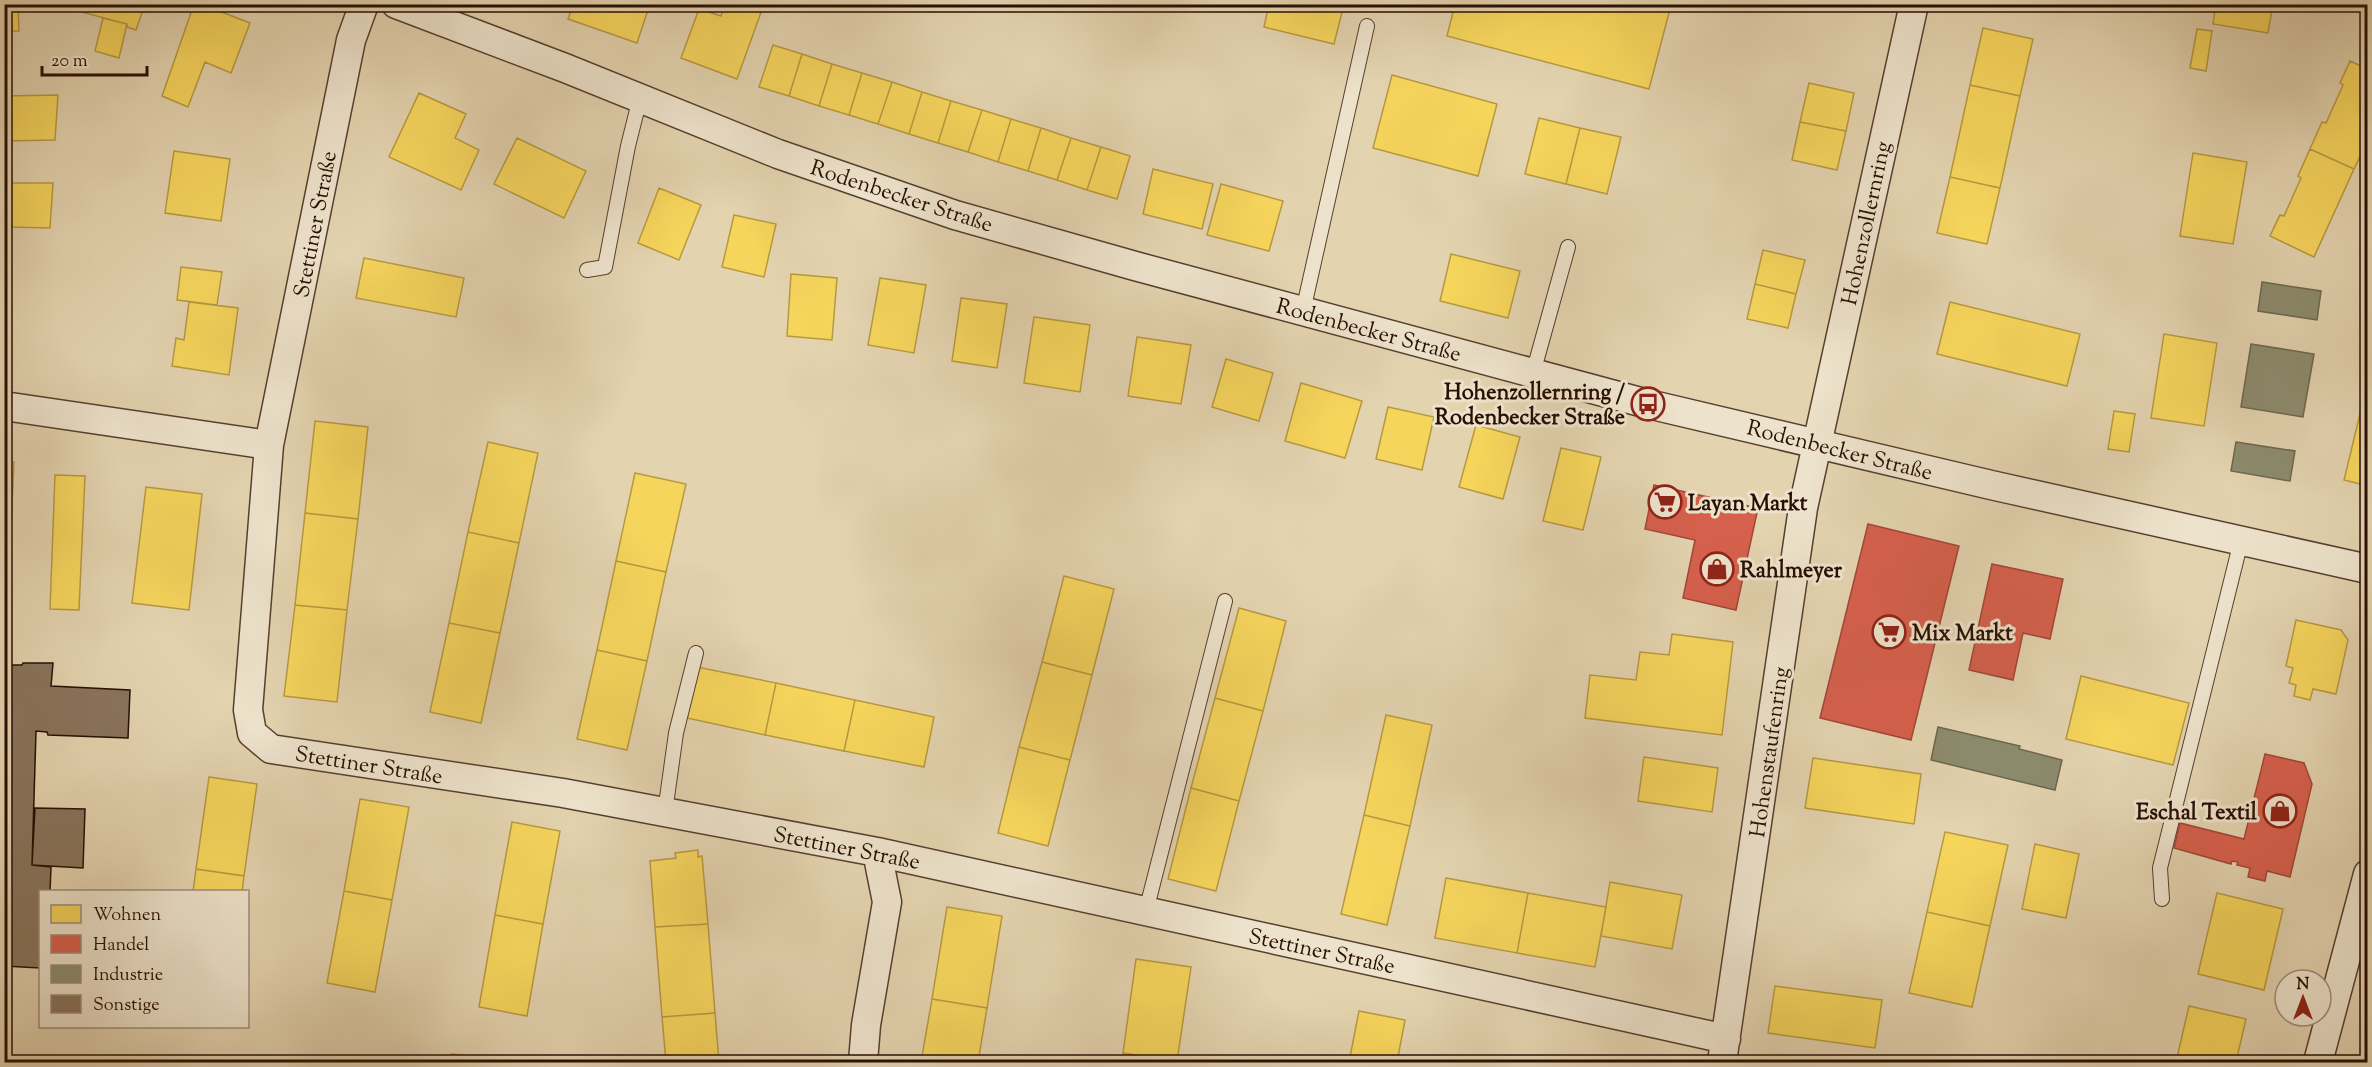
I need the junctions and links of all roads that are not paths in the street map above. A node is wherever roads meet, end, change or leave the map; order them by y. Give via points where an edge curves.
1 (364, 4) edge
2 (396, 4) edge
3 (1914, 4) edge
4 (1367, 26) dead end
5 (640, 98) junction
6 (1568, 247) dead end
7 (587, 270) dead end
8 (1303, 311) junction
9 (1533, 373) junction
10 (4, 406) edge
11 (1816, 442) junction
12 (269, 445) junction
13 (2241, 541) junction
14 (2367, 569) edge
15 (1225, 601) dead end
16 (696, 653) dead end
17 (665, 812) junction
18 (877, 852) junction
19 (2367, 874) edge
20 (2162, 899) dead end
21 (1146, 911) junction
22 (1724, 1051) edge
23 (863, 1062) edge
24 (2318, 1062) edge

1 - 12 street, Stettiner Straße via 351,40
2 - 5 street, Rodenbecker Straße
3 - 11 street, Hohenzollernring
4 - 8 lane
5 - 7 lane via 605,267
5 - 8 street, Rodenbecker Straße via 778,154 955,215
6 - 9 lane
8 - 9 street, Rodenbecker Straße
9 - 11 street, Rodenbecker Straße
10 - 12 street
11 - 13 street, Rodenbecker Straße
11 - 22 street, Hohenstaufenring
12 - 17 street, Stettiner Straße via 248,710 252,734 271,749
13 - 14 street, Rodenbecker Straße
13 - 20 lane via 2160,868
15 - 21 lane
16 - 17 lane via 675,733
17 - 18 street, Stettiner Straße
18 - 21 street, Stettiner Straße
18 - 23 street via 887,902
19 - 24 street
21 - 22 street, Stettiner Straße

